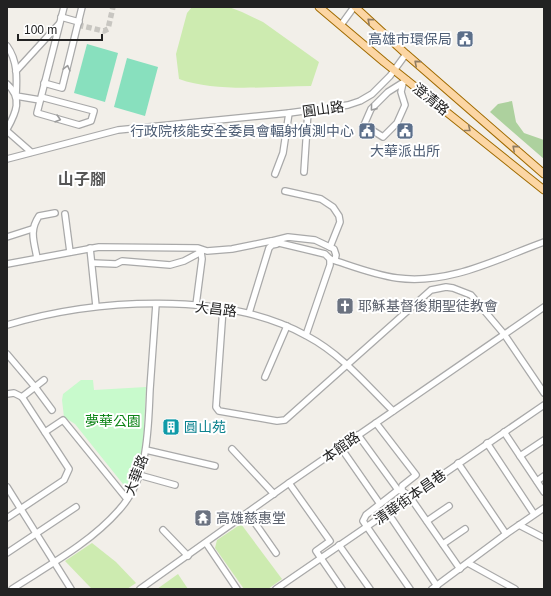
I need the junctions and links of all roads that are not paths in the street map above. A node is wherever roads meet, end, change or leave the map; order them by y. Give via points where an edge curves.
1 (64, 7) edge
2 (82, 7) edge
3 (319, 7) edge
4 (354, 7) edge
5 (61, 20) junction
6 (79, 22) junction
7 (341, 25) junction
8 (7, 46) edge
9 (406, 54) junction
10 (394, 70) junction
11 (16, 71) junction
12 (405, 82) junction
13 (44, 83) junction
14 (7, 84) edge
15 (16, 96) junction
16 (40, 98) junction
17 (308, 111) junction
18 (289, 113) junction
19 (7, 130) edge
20 (32, 152) junction
21 (7, 159) edge
22 (304, 172) dead end
23 (275, 174) dead end
24 (544, 174) edge
25 (544, 190) edge
26 (285, 191) dead end
27 (55, 213) dead end
28 (65, 214) dead end
29 (32, 229) junction
30 (7, 237) edge
31 (271, 241) junction
32 (544, 242) edge
33 (279, 244) junction
34 (330, 247) junction
35 (90, 248) junction
36 (199, 250) junction
37 (70, 252) junction
38 (37, 258) junction
39 (332, 260) junction
40 (92, 263) junction
41 (7, 264) edge
42 (156, 304) junction
43 (196, 305) junction
44 (96, 306) junction
45 (544, 307) edge
46 (223, 308) junction
47 (249, 313) junction
48 (7, 325) edge
49 (287, 326) junction
50 (504, 334) junction
51 (306, 335) junction
52 (7, 354) edge
53 (347, 364) junction
54 (265, 377) dead end
55 (44, 380) dead end
56 (35, 387) junction
57 (543, 390) edge
58 (7, 394) edge
59 (22, 397) junction
60 (544, 405) edge
61 (52, 410) dead end
62 (393, 412) junction
63 (376, 424) junction
64 (45, 432) junction
65 (504, 432) junction
66 (358, 435) junction
67 (544, 440) edge
68 (487, 443) junction
69 (341, 448) junction
70 (232, 449) dead end
71 (146, 450) junction
72 (520, 456) junction
73 (458, 463) junction
74 (216, 466) dead end
75 (138, 475) junction
76 (544, 476) edge
77 (537, 480) junction
78 (290, 483) junction
79 (175, 485) dead end
80 (7, 488) edge
81 (400, 491) junction
82 (544, 492) edge
83 (274, 494) junction
84 (410, 497) junction
85 (128, 499) junction
86 (380, 504) junction
87 (449, 506) dead end
88 (76, 507) dead end
89 (544, 508) edge
90 (21, 510) junction
91 (248, 513) junction
92 (388, 513) junction
93 (534, 514) junction
94 (7, 518) edge
95 (427, 521) junction
96 (519, 525) junction
97 (366, 527) junction
98 (465, 529) dead end
99 (163, 530) dead end
100 (37, 534) junction
101 (506, 534) junction
102 (544, 538) edge
103 (206, 543) junction
104 (443, 544) junction
105 (339, 545) junction
106 (7, 553) edge
107 (276, 553) dead end
108 (188, 556) junction
109 (321, 558) junction
110 (54, 562) junction
111 (468, 563) junction
112 (460, 569) junction
113 (435, 587) edge
114 (12, 589) edge
115 (71, 589) edge
116 (140, 589) edge
117 (237, 589) edge
118 (276, 589) edge
119 (342, 589) edge
120 (370, 589) edge
121 (410, 589) edge
122 (513, 589) edge

1 - 5 street
2 - 6 street
3 - 7 main road, 澄清路
4 - 7 street
9 -> 4 main road, 澄清路
5 - 6 street
5 - 11 street
5 - 13 street
13 -> 6 street via 62,88
7 - 10 main road, 澄清路
8 - 11 street
9 - 10 street, 圓山路
24 -> 9 main road, 澄清路
10 - 12 main road, 澄清路
10 - 17 street, 圓山路 via 372,94 360,101
11 - 15 street
12 -> 12 street via 388,92 371,109 364,125 383,137 397,123 406,104 401,92
12 -> 25 main road, 澄清路
13 - 16 street
14 - 15 street
15 - 16 street
15 - 19 street via 16,110
16 -> 16 street via 37,113 79,125 91,121 94,111
17 - 18 street, 圓山路
17 - 22 street
18 - 20 street, 圓山路 via 118,130
18 - 23 street via 283,152
19 - 20 street
20 - 21 street, 圓山路
26 - 34 street via 321,199 333,207 340,222
27 - 29 street via 39,216
28 - 37 street
29 - 30 street
29 - 38 street
31 - 33 street
31 - 34 street via 288,236 315,240
31 - 36 street via 232,249
32 - 39 street via 456,275 419,279 385,276
33 - 39 street via 325,254
33 - 47 street via 269,248
34 - 39 street via 336,255
35 - 36 street
35 - 37 street
35 - 40 street
36 - 40 street via 184,261 170,266 122,261 116,264
36 - 43 street via 202,259
37 - 38 street
38 - 41 street
39 - 51 street
40 - 44 street
42 - 43 street, 大昌路
42 - 44 street, 大昌路
42 - 71 street, 大華路
43 - 46 street, 大昌路
44 - 48 street, 大昌路 via 48,314
45 - 50 street, 本館路
46 - 47 street, 大昌路
46 - 53 street via 216,407 219,411 277,421 285,420
47 - 49 street, 大昌路
49 - 51 street, 大昌路
49 - 54 street
50 - 53 street via 471,295 446,287 431,290
50 - 57 street
50 - 62 street, 本館路
51 - 53 street, 大昌路
52 - 56 street
53 - 62 street, 大昌路
55 - 56 street
56 - 59 street
56 - 61 street
58 - 59 street via 14,393
59 - 64 street
60 - 65 street, 清華街本昌巷
62 - 63 street, 本館路
63 - 66 street, 本館路
63 - 81 street via 416,475 402,486
64 - 85 street via 62,420
64 - 90 street via 69,469 64,480
65 - 68 street, 清華街本昌巷
65 - 72 street
66 - 69 street, 本館路
66 - 81 street
67 - 72 street
68 - 73 street, 清華街本昌巷
68 - 93 street
69 - 78 street, 本館路
69 - 86 street
70 - 83 street
71 - 74 street
71 - 75 street, 大華路
72 - 77 street
73 - 84 street, 清華街本昌巷
73 - 101 street
75 - 79 street
75 - 85 street, 大華路
76 - 77 street
77 - 82 street
78 - 83 street, 本館路
78 - 109 street via 330,541 316,551
80 - 90 street
81 - 84 street
81 - 86 street
83 - 91 street, 本館路
84 - 92 street, 清華街本昌巷
84 - 95 street
85 - 110 street, 大華路 via 96,533
86 - 97 street via 366,515 363,521
87 - 95 street
88 - 100 street
89 - 93 street
90 - 94 street
90 - 100 street
91 - 103 street, 本館路
91 - 107 street
92 - 97 street, 清華街本昌巷
92 - 113 street
93 - 96 street
95 - 104 street
96 - 101 street
96 - 102 street
97 - 105 street, 清華街本昌巷
97 - 121 street
98 - 104 street
99 - 108 street
100 - 106 street
100 - 110 street
101 - 111 street
103 - 108 street, 本館路
103 - 117 street
104 - 112 street
105 - 109 street, 清華街本昌巷
105 - 120 street
108 - 116 street, 本館路
109 - 118 street, 清華街本昌巷
109 - 119 street
110 - 114 street, 大華路
110 - 115 street
111 - 112 street
111 - 122 street
112 - 113 street

